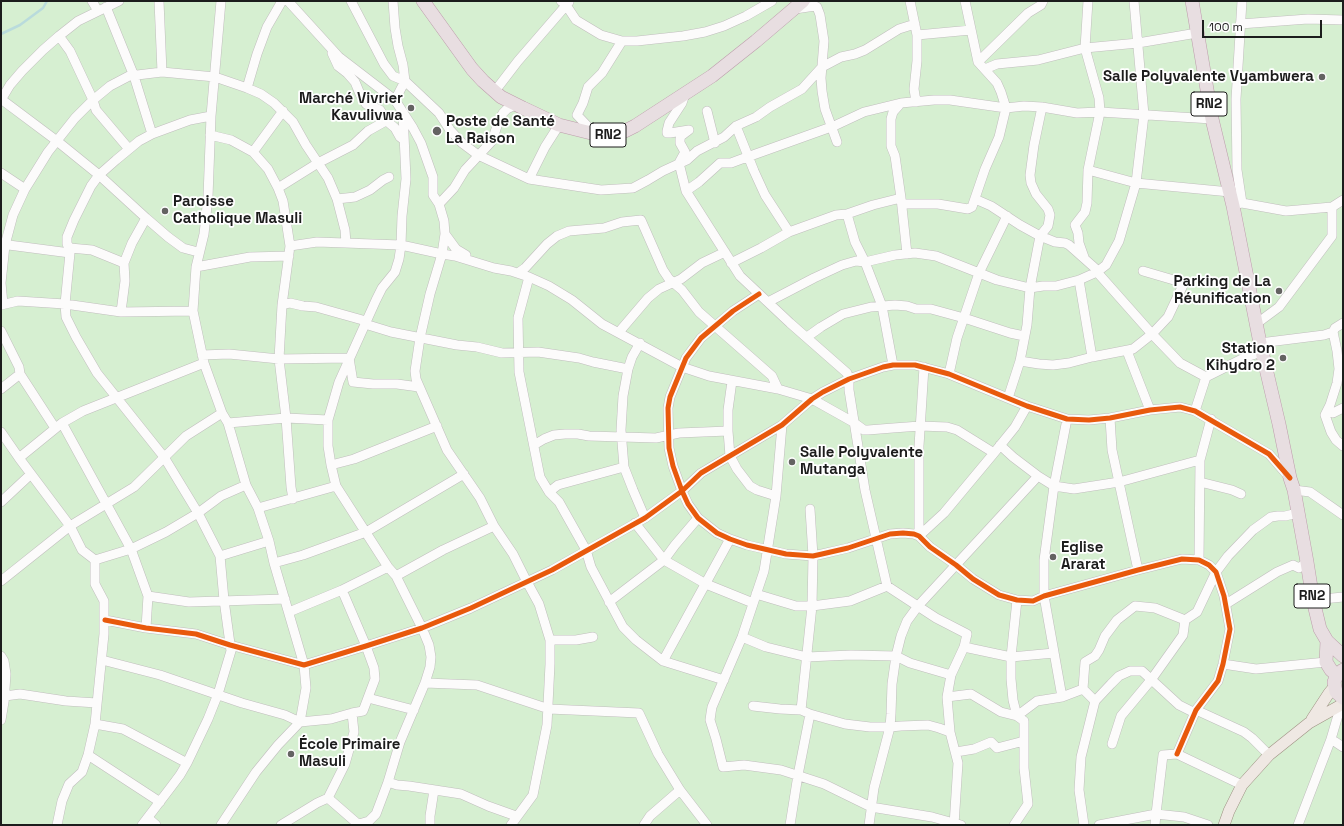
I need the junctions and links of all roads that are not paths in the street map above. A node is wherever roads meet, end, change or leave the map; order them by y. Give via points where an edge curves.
1 (92, 1) edge
2 (119, 1) edge
3 (159, 1) edge
4 (221, 1) edge
5 (351, 1) edge
6 (393, 1) edge
7 (423, 1) edge
8 (772, 1) edge
9 (910, 1) edge
10 (965, 1) edge
11 (1043, 1) edge
12 (1088, 1) edge
13 (1134, 1) edge
14 (1192, 1) edge
15 (1242, 1) edge
16 (289, 2) edge
17 (565, 2) edge
18 (798, 5) edge
19 (102, 9) junction
20 (1343, 20) edge
21 (915, 24) junction
22 (1240, 24) junction
23 (971, 30) junction
24 (1197, 33) junction
25 (917, 35) junction
26 (59, 36) junction
27 (622, 41) junction
28 (1138, 43) junction
29 (328, 44) junction
30 (1085, 48) junction
31 (978, 62) junction
32 (822, 67) junction
33 (985, 69) junction
34 (162, 72) junction
35 (134, 76) junction
36 (215, 77) junction
37 (405, 81) junction
38 (247, 88) junction
39 (494, 92) junction
40 (685, 94) junction
41 (1, 100) edge
42 (92, 100) junction
43 (395, 100) junction
44 (901, 102) junction
45 (916, 102) junction
46 (515, 105) junction
47 (1042, 107) junction
48 (1006, 108) junction
49 (283, 111) junction
50 (707, 111) dead end
51 (403, 112) junction
52 (1100, 112) junction
53 (1144, 115) junction
54 (211, 116) junction
55 (1212, 119) junction
56 (384, 122) junction
57 (559, 125) junction
58 (736, 126) junction
59 (831, 127) junction
60 (152, 134) junction
61 (595, 134) junction
62 (210, 135) junction
63 (404, 140) junction
64 (57, 141) junction
65 (837, 142) dead end
66 (715, 143) junction
67 (129, 149) junction
68 (254, 152) junction
69 (478, 155) junction
70 (749, 157) junction
71 (318, 163) junction
72 (678, 163) junction
73 (1088, 170) junction
74 (1, 173) edge
75 (99, 175) junction
76 (389, 177) dead end
77 (529, 178) junction
78 (1136, 183) junction
79 (278, 188) junction
80 (24, 189) junction
81 (686, 191) junction
82 (1230, 192) junction
83 (337, 199) junction
84 (975, 199) junction
85 (1343, 200) edge
86 (902, 201) junction
87 (439, 204) junction
88 (1238, 204) junction
89 (1332, 207) junction
90 (847, 214) junction
91 (1008, 216) junction
92 (146, 218) junction
93 (789, 232) junction
94 (445, 234) junction
95 (1040, 236) junction
96 (346, 243) junction
97 (3, 245) edge
98 (401, 245) junction
99 (290, 246) junction
100 (70, 250) junction
101 (198, 252) junction
102 (725, 252) junction
103 (442, 254) junction
104 (907, 254) junction
105 (289, 256) junction
106 (1084, 257) junction
107 (866, 262) junction
108 (124, 263) junction
109 (477, 263) junction
110 (731, 263) junction
111 (196, 267) junction
112 (1143, 271) dead end
113 (1097, 272) junction
114 (518, 273) junction
115 (979, 273) junction
116 (529, 277) junction
117 (1079, 280) junction
118 (673, 282) junction
119 (1030, 288) junction
120 (759, 294) junction
121 (768, 302) junction
122 (2, 304) edge
123 (65, 304) junction
124 (282, 304) junction
125 (882, 306) junction
126 (193, 311) junction
127 (121, 312) junction
128 (964, 318) junction
129 (366, 322) junction
130 (1343, 323) edge
131 (1256, 324) junction
132 (716, 326) junction
133 (1, 331) edge
134 (619, 332) junction
135 (1333, 332) junction
136 (1152, 334) junction
137 (1024, 336) junction
138 (807, 337) junction
139 (420, 338) junction
140 (640, 343) junction
141 (1261, 347) junction
142 (1128, 351) junction
143 (519, 353) junction
144 (1092, 357) junction
145 (349, 358) junction
146 (203, 359) junction
147 (280, 359) junction
148 (1020, 360) junction
149 (893, 365) junction
150 (682, 367) junction
151 (924, 367) junction
152 (628, 368) junction
153 (20, 374) junction
154 (949, 374) junction
155 (1206, 377) junction
156 (849, 379) junction
157 (732, 381) junction
158 (339, 382) junction
159 (353, 382) junction
160 (419, 387) junction
161 (1, 389) edge
162 (778, 389) junction
163 (118, 398) junction
164 (1008, 398) junction
165 (812, 399) junction
166 (1027, 406) junction
167 (1343, 408) edge
168 (1150, 410) junction
169 (1195, 411) junction
170 (1327, 411) junction
171 (222, 413) junction
172 (286, 418) junction
173 (1110, 418) junction
174 (1067, 419) junction
175 (1211, 419) junction
176 (328, 420) junction
177 (854, 422) junction
178 (228, 424) junction
179 (59, 425) junction
180 (782, 425) junction
181 (437, 426) junction
182 (920, 426) junction
183 (728, 431) junction
184 (1, 432) edge
185 (668, 436) junction
186 (621, 437) junction
187 (534, 445) junction
188 (1000, 445) junction
189 (1343, 446) edge
190 (994, 453) junction
191 (730, 456) junction
192 (164, 457) junction
193 (19, 458) junction
194 (1200, 460) junction
195 (330, 465) junction
196 (624, 466) junction
197 (31, 474) junction
198 (464, 474) junction
199 (1038, 476) junction
200 (1118, 482) junction
201 (1200, 482) junction
202 (1292, 484) junction
203 (246, 485) junction
204 (336, 486) junction
205 (1054, 486) junction
206 (682, 491) junction
207 (549, 492) junction
208 (1241, 494) dead end
209 (776, 496) junction
210 (293, 499) junction
211 (1, 502) edge
212 (106, 504) junction
213 (258, 508) junction
214 (810, 509) dead end
215 (198, 513) junction
216 (1298, 513) junction
217 (1343, 515) edge
218 (645, 518) junction
219 (698, 518) junction
220 (635, 523) junction
221 (70, 526) junction
222 (494, 526) junction
223 (366, 532) junction
224 (919, 536) junction
225 (876, 538) junction
226 (730, 539) junction
227 (269, 541) junction
228 (132, 549) junction
229 (586, 550) junction
230 (768, 550) junction
231 (220, 556) junction
232 (813, 556) junction
233 (95, 560) junction
234 (664, 560) junction
235 (1198, 560) junction
236 (1307, 562) junction
237 (274, 563) junction
238 (956, 565) junction
239 (388, 567) junction
240 (1138, 570) junction
241 (1216, 572) junction
242 (396, 576) junction
243 (1, 581) edge
244 (527, 582) junction
245 (706, 584) junction
246 (887, 586) junction
247 (342, 590) junction
248 (148, 596) junction
249 (1044, 596) junction
250 (1343, 597) edge
251 (285, 599) junction
252 (754, 599) junction
253 (224, 600) junction
254 (1017, 600) junction
255 (1313, 600) junction
256 (609, 602) junction
257 (1226, 604) junction
258 (812, 606) junction
259 (918, 606) junction
260 (289, 612) junction
261 (105, 620) junction
262 (1185, 620) junction
263 (146, 628) junction
264 (422, 628) junction
265 (593, 637) dead end
266 (742, 637) junction
267 (550, 640) junction
268 (1327, 641) junction
269 (230, 645) junction
270 (366, 646) junction
271 (964, 647) junction
272 (1054, 652) junction
273 (1, 656) edge
274 (896, 656) junction
275 (1343, 656) edge
276 (807, 657) junction
277 (1011, 657) junction
278 (102, 660) junction
279 (663, 661) junction
280 (1326, 662) junction
281 (304, 664) junction
282 (1223, 664) junction
283 (951, 675) junction
284 (1338, 678) edge
285 (724, 680) junction
286 (1151, 680) junction
287 (425, 683) junction
288 (1084, 689) junction
289 (4, 692) edge
290 (218, 694) junction
291 (948, 697) junction
292 (1062, 697) junction
293 (368, 698) junction
294 (1095, 701) junction
295 (1342, 701) edge
296 (97, 703) junction
297 (753, 706) dead end
298 (548, 709) junction
299 (414, 710) junction
300 (806, 712) junction
301 (1196, 712) junction
302 (352, 713) junction
303 (1017, 716) junction
304 (1, 720) edge
305 (300, 722) junction
306 (1309, 723) junction
307 (95, 724) junction
308 (890, 728) junction
309 (950, 732) junction
310 (1331, 739) junction
311 (1024, 741) junction
312 (1112, 744) dead end
313 (1343, 747) edge
314 (956, 752) junction
315 (1177, 754) junction
316 (1269, 755) junction
317 (88, 756) junction
318 (187, 763) junction
319 (798, 775) junction
320 (388, 782) junction
321 (1242, 785) junction
322 (434, 790) junction
323 (680, 790) junction
324 (328, 798) junction
325 (160, 802) junction
326 (871, 807) junction
327 (1156, 814) junction
328 (516, 816) junction
329 (145, 822) edge
330 (58, 825) edge
331 (156, 825) edge
332 (221, 825) edge
333 (281, 825) edge
334 (359, 825) edge
335 (430, 825) edge
336 (511, 825) edge
337 (644, 825) edge
338 (707, 825) edge
339 (790, 825) edge
340 (869, 825) edge
341 (957, 825) edge
342 (1014, 825) edge
343 (1084, 825) edge
344 (1099, 825) edge
345 (1156, 825) edge
346 (1208, 825) edge
347 (1224, 825) edge
348 (1298, 825) edge

1 - 19 street
2 - 19 street
3 - 34 street
4 - 36 street
5 - 37 street via 384,64 393,76
6 - 37 street via 395,28
7 - 39 highway, RN2 via 472,69
8 - 27 street via 746,16 705,32 652,40
9 - 21 street
10 - 23 street
11 - 31 street
12 - 30 street
13 - 28 street
14 - 24 highway, RN2
15 - 22 street
16 - 29 street
16 - 38 street via 265,34
17 - 27 street via 576,20 601,35
17 - 39 street
18 - 32 street via 817,7 824,41
18 - 40 highway, RN2 via 729,63
19 - 26 street via 78,21
19 - 35 street
20 - 22 street via 1308,19
21 - 25 street
21 - 32 street via 899,29 865,50 841,57
22 - 88 street via 1236,99
23 - 25 street
23 - 31 street
24 - 28 street
24 - 55 highway, RN2
25 - 45 street via 914,89
26 - 41 street via 22,71
26 - 42 street via 70,51
27 - 61 street via 602,73 588,87 577,115
28 - 30 street
28 - 53 street
29 - 43 street via 339,57
29 - 56 street via 338,66 355,82 366,104 380,110
30 - 33 street via 1038,60 997,64
30 - 52 street via 1099,98
31 - 33 street
32 - 58 street via 802,89
32 - 59 street via 822,91
33 - 48 street via 997,83
34 - 35 street
34 - 36 street
35 - 42 street via 120,80
35 - 60 street
36 - 38 street
36 - 54 street
37 - 43 street
37 - 69 street via 439,113 462,143
38 - 49 street
39 - 46 highway, RN2
40 - 61 highway, RN2 via 630,129 609,135
40 - 72 street via 667,131 670,133 689,130 680,139 685,152
41 - 64 street
42 - 64 street
42 - 67 street via 96,110
43 - 51 street
44 - 45 street
44 - 59 street via 864,112
44 - 86 street via 891,119 891,146
45 - 48 street via 950,100
46 - 57 highway, RN2
46 - 69 street via 502,113 492,141
47 - 48 street
47 - 52 street via 1077,113
47 - 95 street via 1030,175 1036,194 1050,215 1048,226
48 - 84 street via 999,137
49 - 68 street
49 - 71 street via 293,122
50 - 66 street
51 - 63 street
51 - 87 street via 421,143 433,177 434,195
52 - 53 street
52 - 73 street
53 - 55 street
53 - 78 street
54 - 60 street via 190,120
54 - 62 street
55 - 82 highway, RN2
56 - 63 street via 395,128
56 - 71 street via 368,131 353,145
57 - 61 highway, RN2
57 - 77 street
58 - 66 street
58 - 70 street
59 - 65 street
59 - 70 street
60 - 67 street
62 - 68 street via 222,137
62 - 101 street via 208,197 204,234
63 - 98 street via 406,179
64 - 75 street
64 - 80 street
66 - 72 street
67 - 75 street
68 - 79 street via 268,169
69 - 77 street
69 - 87 street
70 - 81 street via 731,163 720,163
70 - 93 street via 765,195
71 - 79 street
71 - 83 street
72 - 77 street via 633,188 614,190 590,189
72 - 81 street
73 - 78 street
73 - 106 street via 1085,212 1075,225
74 - 80 street
75 - 92 street
75 - 100 street via 91,186 67,237
76 - 83 street via 370,190
78 - 82 street
78 - 113 street via 1118,241 1106,265
79 - 99 street via 283,201
80 - 97 street
81 - 102 street
82 - 88 highway, RN2
83 - 96 street
84 - 86 street via 972,207 968,209
84 - 91 street
85 - 89 street
86 - 90 street via 873,205
86 - 104 street
87 - 94 street
88 - 89 street via 1286,210
88 - 131 highway, RN2
89 - 131 street via 1332,236 1279,307
90 - 93 street via 836,215
90 - 107 street via 855,242
91 - 95 street
91 - 115 street
92 - 101 street via 183,248
92 - 108 street
93 - 110 street
94 - 103 street
94 - 109 street via 456,249
95 - 106 street via 1065,243
95 - 119 street
96 - 98 street
96 - 99 street via 316,242
97 - 100 street
97 - 122 street
98 - 103 street
98 - 129 street via 395,272 382,288
99 - 105 street
100 - 108 street via 92,250
100 - 123 street
101 - 111 street
102 - 110 street
102 - 118 street
103 - 109 street
103 - 139 street
104 - 107 street
104 - 115 street via 936,256
105 - 111 street via 250,256
105 - 124 street
106 - 113 street
107 - 121 street via 856,261 842,265
107 - 125 street
108 - 127 street via 125,281
109 - 114 street
110 - 120 street via 740,276
111 - 126 street
112 - 136 street via 1184,283 1168,318
113 - 117 street
113 - 136 street
114 - 116 street
114 - 118 street via 556,236 569,231 604,228 622,222 641,220 663,270
115 - 119 street
115 - 128 street
116 - 134 street via 557,290 598,321
116 - 143 street via 518,318
117 - 119 street via 1056,286
117 - 144 street
118 - 132 street via 699,312
118 - 134 street via 659,289
119 - 137 street
120 - 121 street
120 - 132 street
121 - 138 street
122 - 123 street via 18,301
123 - 127 street
123 - 163 street via 66,317 76,337 97,373
124 - 129 street via 327,309
124 - 147 street
125 - 128 street via 901,305 931,309
125 - 138 street via 843,314
125 - 149 street
126 - 127 street
126 - 146 street
128 - 137 street
128 - 154 street
129 - 139 street via 391,332
129 - 145 street
130 - 135 street
131 - 141 highway, RN2
132 - 150 street via 693,347
132 - 162 street via 772,376
133 - 153 street
134 - 140 street
135 - 141 street
135 - 170 street via 1340,369
136 - 142 street
136 - 155 street via 1180,363
137 - 148 street
138 - 156 street via 846,373
139 - 143 street via 502,353
139 - 160 street via 415,371
140 - 150 street
140 - 152 street
141 - 155 street
141 - 202 highway, RN2
142 - 144 street
142 - 168 street
143 - 152 street via 538,352
143 - 187 street via 519,372
144 - 148 street via 1053,365
145 - 147 street
145 - 158 street
145 - 159 street
146 - 147 street via 229,354
146 - 163 street
146 - 171 street
147 - 172 street
148 - 164 street
149 - 151 street
149 - 156 street
150 - 157 street
150 - 185 street via 670,397
151 - 154 street
151 - 182 street
152 - 186 street via 623,396
153 - 161 street
153 - 179 street
154 - 164 street
155 - 169 street
156 - 165 street
156 - 177 street
157 - 162 street
157 - 183 street
158 - 159 street
158 - 176 street
159 - 160 street
160 - 181 street
162 - 165 street
163 - 179 street via 83,411
163 - 192 street
164 - 166 street
165 - 177 street
165 - 180 street
166 - 174 street
166 - 188 street via 1015,427
167 - 170 street via 1333,413
168 - 169 street via 1180,407
168 - 173 street
169 - 175 street
170 - 189 street via 1331,432
171 - 178 street
171 - 192 street via 186,436
172 - 176 street
172 - 178 street
172 - 210 street
173 - 174 street
173 - 200 street
174 - 205 street
175 - 194 street
175 - 202 street via 1269,454
176 - 195 street
177 - 182 street via 860,428 868,430
177 - 225 street
178 - 203 street
179 - 193 street
179 - 212 street
180 - 191 street
180 - 209 street
181 - 195 street via 354,459
181 - 198 street via 447,450
182 - 190 street via 956,430
182 - 224 street
183 - 185 street via 679,433
183 - 191 street
184 - 193 street
185 - 186 street
185 - 206 street via 673,466
186 - 187 street via 554,435
186 - 196 street
187 - 207 street via 540,477
188 - 190 street
188 - 199 street
190 - 224 street via 944,513
191 - 206 street via 701,473
191 - 209 street via 750,486
192 - 212 street via 134,487
192 - 215 street
193 - 197 street
194 - 200 street
194 - 201 street
195 - 204 street
196 - 207 street via 558,485
196 - 218 street
197 - 211 street
197 - 221 street
198 - 222 street
198 - 223 street
199 - 205 street
199 - 238 street
200 - 205 street via 1074,489
200 - 240 street
201 - 208 street
201 - 235 street
202 - 216 highway, RN2
202 - 217 street via 1310,492
203 - 213 street
203 - 215 street via 221,496
204 - 210 street
204 - 223 street
205 - 249 street via 1044,560
206 - 218 street
206 - 219 street
207 - 229 street via 559,502
209 - 230 street
210 - 213 street
212 - 221 street
212 - 228 street
213 - 227 street
214 - 232 street
215 - 228 street
215 - 231 street
216 - 236 highway, RN2
216 - 241 street via 1270,517 1242,541
218 - 220 street
219 - 226 street via 717,533
219 - 234 street
220 - 229 street
220 - 234 street
221 - 233 street via 82,550
221 - 243 street
222 - 242 street
222 - 244 street via 513,554
223 - 237 street
223 - 239 street
224 - 225 street via 897,533
224 - 238 street
225 - 232 street
225 - 246 street
226 - 230 street
226 - 245 street
227 - 231 street
227 - 237 street
228 - 233 street
228 - 248 street
229 - 244 street
229 - 256 street via 591,567
230 - 232 street
230 - 252 street
231 - 253 street
232 - 258 street
233 - 261 street via 95,584 104,602
234 - 245 street
234 - 256 street
235 - 240 street via 1182,559
235 - 241 street
236 - 255 highway, RN2
236 - 257 street via 1299,568 1293,565 1277,572
237 - 251 street
238 - 254 street via 999,595
238 - 259 street
239 - 242 street
239 - 247 street
240 - 249 street
241 - 257 street
241 - 262 street via 1197,612
242 - 264 street
244 - 264 street
244 - 267 street via 539,604
245 - 252 street
245 - 279 street
246 - 258 street via 850,601
246 - 259 street
247 - 260 street
247 - 270 street
248 - 253 street via 189,602
248 - 263 street
249 - 254 street via 1033,601
249 - 272 street
250 - 255 street
251 - 253 street
251 - 260 street
252 - 258 street
252 - 266 street
253 - 269 street
254 - 277 street
255 - 268 highway, RN2 via 1320,628
256 - 279 street via 623,627
257 - 282 street via 1230,629
258 - 276 street
259 - 271 street via 967,634
259 - 274 street via 907,621
260 - 281 street
261 - 263 street
261 - 278 street
262 - 286 street via 1183,635
262 - 288 street via 1155,608 1135,606 1117,620 1095,656 1085,662
263 - 269 street via 196,634
264 - 270 street
264 - 287 street via 431,657
265 - 267 street
266 - 276 street via 766,647
266 - 285 street
267 - 298 street
268 - 275 highway, RN2
268 - 280 highway, RN2
269 - 281 street
269 - 290 street via 231,651
270 - 281 street
270 - 293 street via 375,679
271 - 277 street
271 - 283 street
272 - 277 street
272 - 292 street
273 - 289 street via 6,674
274 - 276 street
274 - 283 street via 910,663
274 - 308 street
276 - 300 street
277 - 303 street via 1013,700
278 - 290 street
278 - 296 street
279 - 285 street
280 - 282 street via 1256,669
280 - 284 highway
281 - 305 street via 306,688
282 - 301 street via 1218,681
283 - 291 street
284 - 295 highway via 1336,692
284 - 306 main road
285 - 319 street via 712,706 710,720 723,767 744,765
286 - 294 street via 1142,672 1130,671 1119,676
286 - 301 street via 1179,705
286 - 312 street via 1121,716
287 - 298 street via 477,685
287 - 299 street
288 - 292 street
288 - 294 street
289 - 296 street
289 - 304 street
290 - 305 street
290 - 318 street
291 - 303 street via 971,694 1001,712
291 - 309 street
292 - 303 street via 1037,701
293 - 299 street
293 - 302 street via 363,711
294 - 343 street via 1081,756 1079,790
295 - 306 main road
295 - 310 street
296 - 307 street
297 - 300 street
298 - 323 street via 639,713 658,754
298 - 328 street via 533,795
299 - 320 street via 400,742
300 - 308 street via 845,724
300 - 319 street
301 - 315 street
301 - 316 street via 1244,732
302 - 305 street via 331,719
302 - 324 street via 354,732 345,764
303 - 311 street via 1024,721
305 - 332 street via 256,772
306 - 316 main road
307 - 317 street
307 - 318 street via 123,729
308 - 309 street via 928,726
308 - 326 street
309 - 314 street
310 - 313 street
310 - 348 street
311 - 314 street via 997,748 991,742 974,749
311 - 342 street via 1028,804
314 - 341 street
315 - 321 street
315 - 327 street via 1163,755
316 - 321 main road
317 - 325 street
317 - 330 street via 82,772 69,784 62,801
318 - 325 street
319 - 326 street via 824,784
319 - 339 street
320 - 322 street
320 - 334 street via 376,814 369,821
321 - 347 main road
322 - 328 street via 461,794
322 - 335 street
323 - 337 street via 650,816
323 - 338 street
324 - 333 street
324 - 334 street
325 - 329 street
326 - 340 street
326 - 341 street via 932,817
327 - 344 street
327 - 345 street
327 - 346 street via 1184,817
328 - 336 street
329 - 331 street

